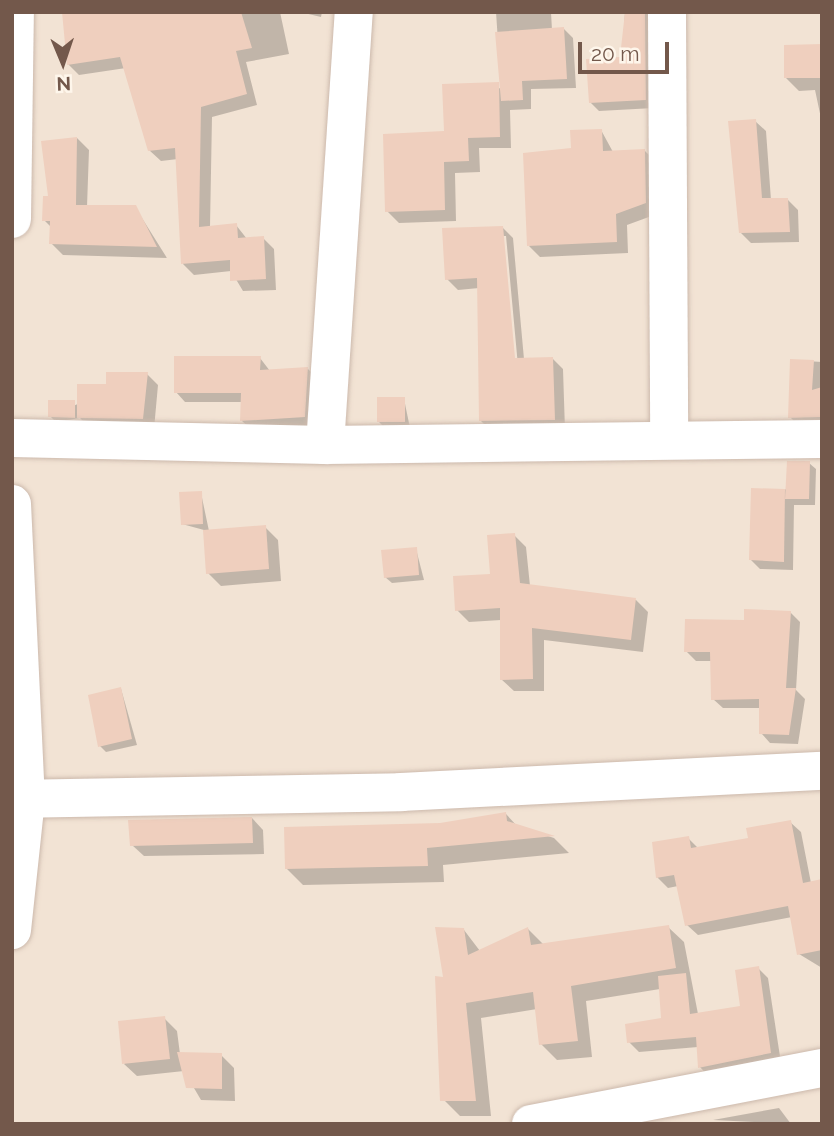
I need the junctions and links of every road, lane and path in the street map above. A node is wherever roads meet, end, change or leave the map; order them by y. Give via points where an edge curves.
1 (15, 12) edge
2 (354, 12) edge
3 (667, 12) edge
4 (12, 219) edge
5 (669, 437) junction
6 (12, 438) edge
7 (822, 439) edge
8 (325, 444) junction
9 (12, 504) edge
10 (822, 771) edge
11 (19, 799) edge
12 (12, 930) edge
13 (822, 1068) edge
14 (531, 1124) edge

1 - 4 street
2 - 8 street
3 - 5 street
5 - 7 street
5 - 8 street
6 - 8 street
9 - 11 street
10 - 11 street via 401,792
11 - 12 street
13 - 14 street

